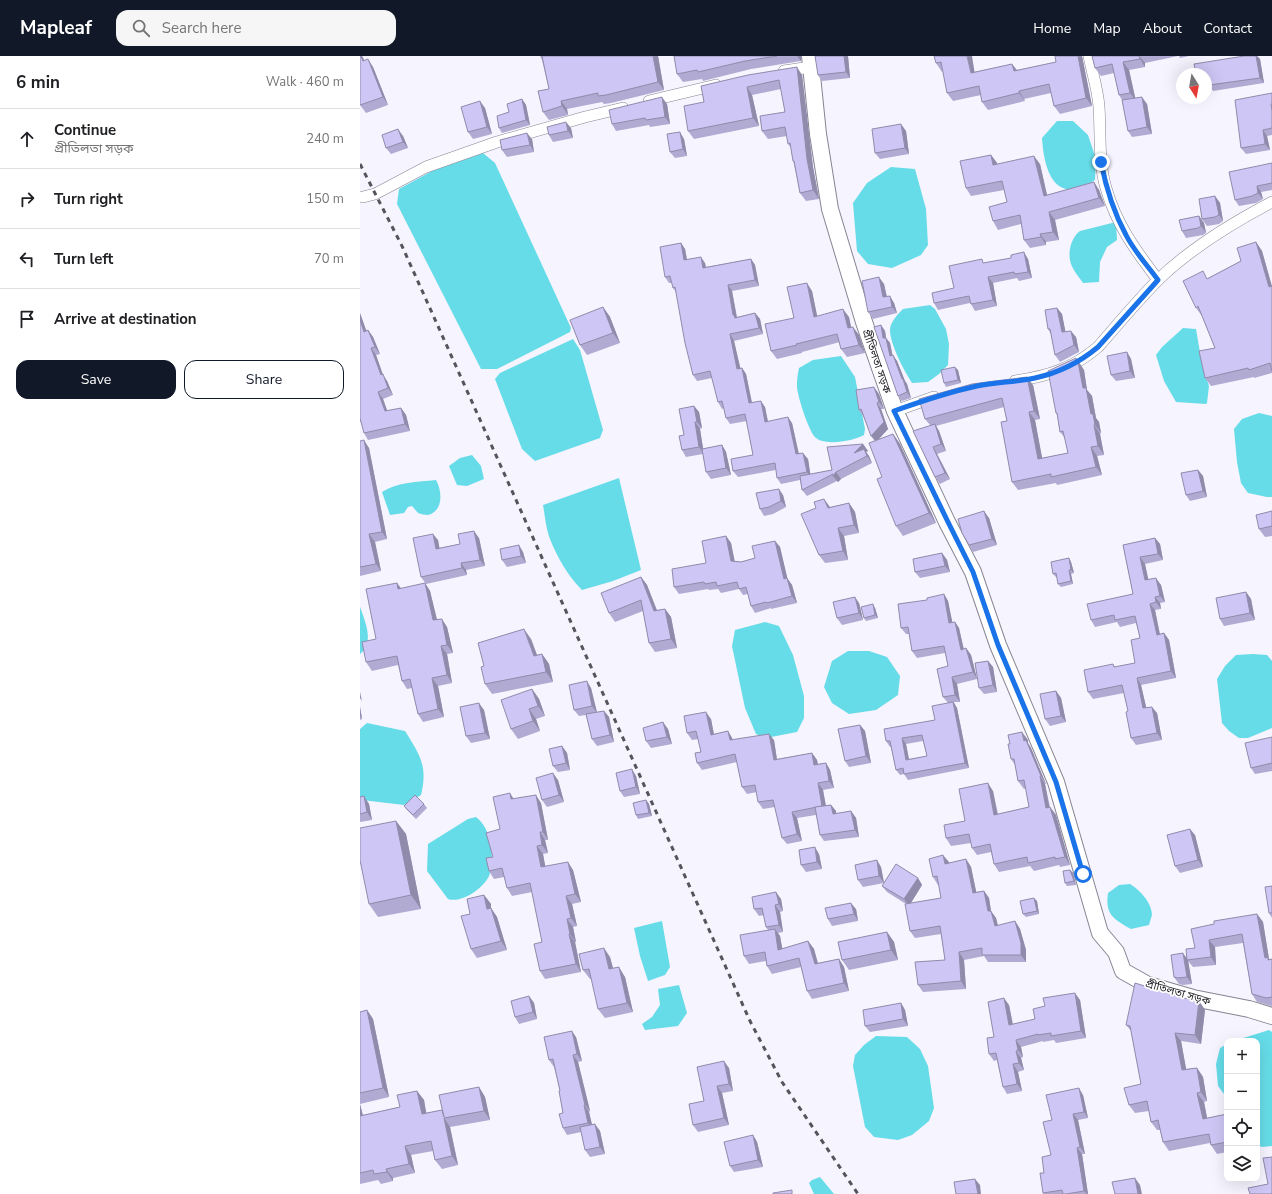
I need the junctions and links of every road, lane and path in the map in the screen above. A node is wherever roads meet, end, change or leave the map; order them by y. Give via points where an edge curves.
1 (1089, 56) edge
2 (811, 61) edge
3 (774, 73) edge
4 (724, 83) edge
5 (363, 198) dead end
6 (1272, 202) edge
7 (1158, 280) junction
8 (1004, 382) edge
9 (941, 395) edge
10 (894, 411) junction
11 (1272, 1016) edge

1 - 7 street via 1099,105 1101,162 1106,188 1126,236
2 - 3 street
2 - 10 main road, প্রীতিলতা সড়ক via 818,134 830,209
4 - 5 street via 585,117 497,142 426,167
6 - 7 street via 1242,217
7 - 8 street via 1087,356 1044,376
9 - 10 street
10 - 11 main road, প্রীতিলতা সড়ক via 973,572 998,645 1056,782 1100,933 1116,952 1123,971 1148,985

